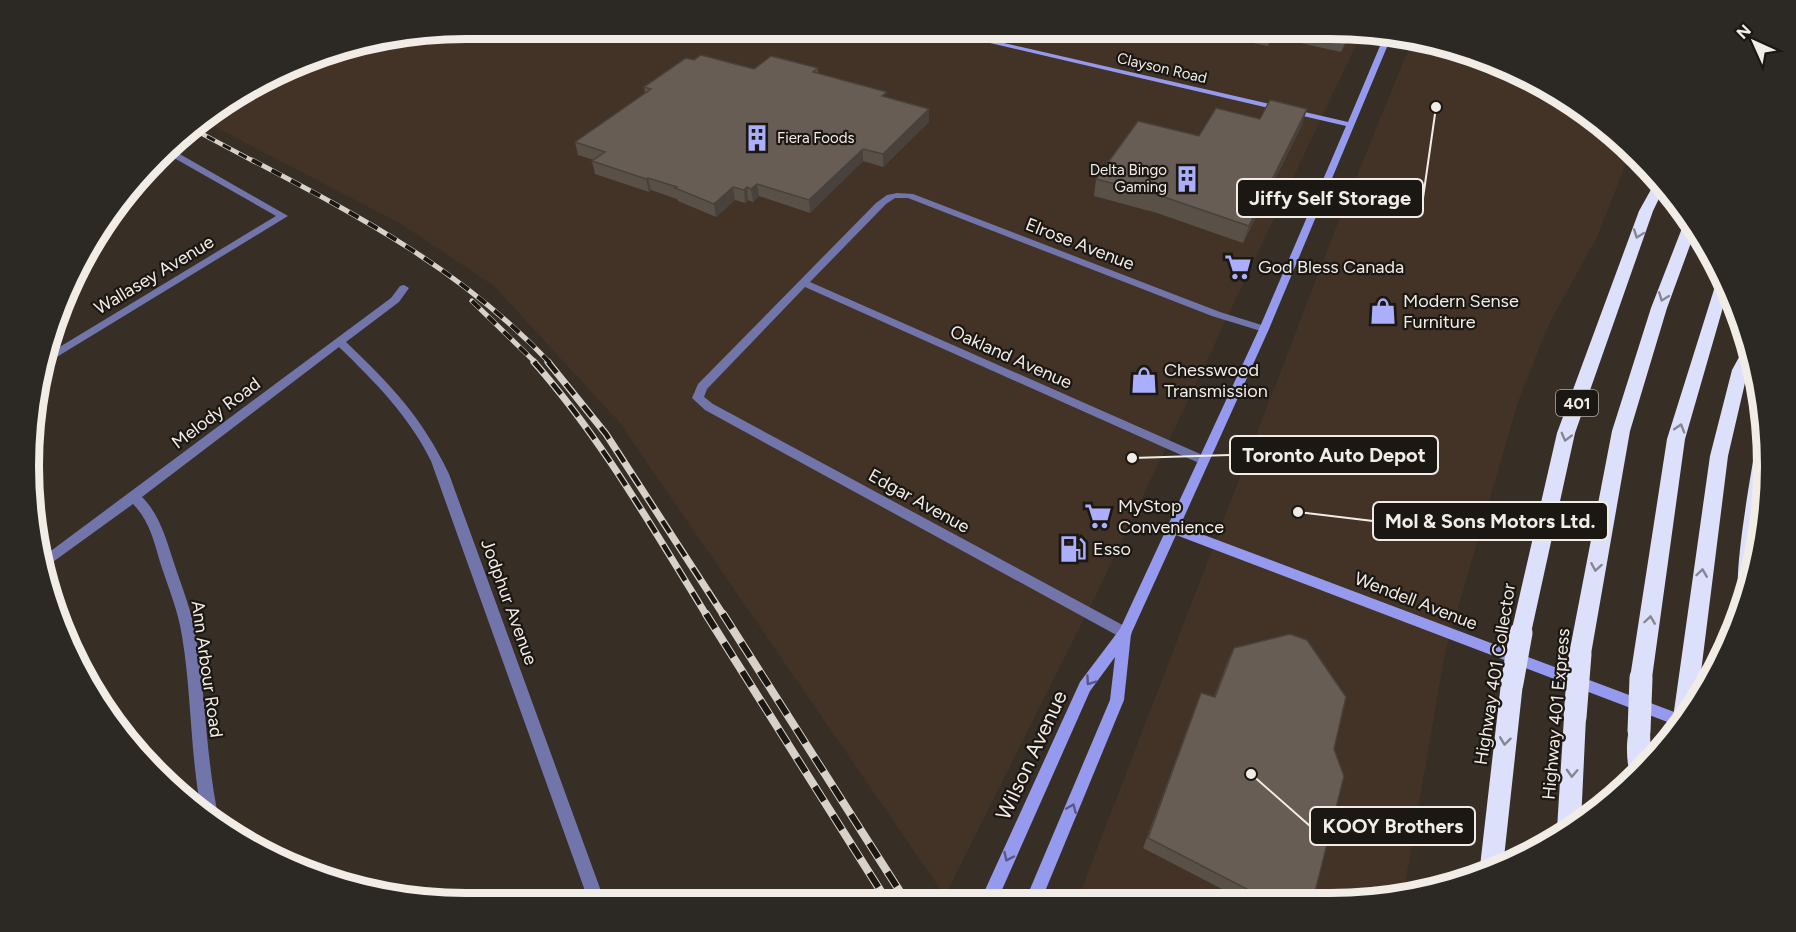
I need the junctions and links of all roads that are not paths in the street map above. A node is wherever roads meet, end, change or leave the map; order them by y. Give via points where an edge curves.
1 (978, 39) edge
2 (1385, 43) edge
3 (1350, 124) junction
4 (175, 154) edge
5 (1650, 183) edge
6 (1656, 190) edge
7 (1646, 211) junction
8 (1687, 233) edge
9 (805, 283) junction
10 (404, 288) dead end
11 (1720, 293) edge
12 (1264, 329) junction
13 (340, 342) junction
14 (54, 356) edge
15 (1744, 363) edge
16 (1203, 460) junction
17 (134, 497) junction
18 (1173, 528) junction
19 (49, 559) edge
20 (1125, 633) junction
21 (1685, 704) edge
22 (1674, 718) edge
23 (1640, 760) edge
24 (209, 807) edge
25 (1570, 819) edge
26 (1491, 861) edge
27 (594, 893) edge
28 (992, 893) edge
29 (1036, 893) edge

1 - 3 main road, Clayson Road
2 - 3 main road, Wilson Avenue
3 - 12 main road, Wilson Avenue
4 - 14 street, Wallasey Avenue via 283,216
5 - 7 highway
6 - 7 highway, Highway 401 Collector / 401
7 -> 26 highway, Highway 401 Collector / 401, bridge via 1566,433 1512,683
8 -> 25 highway, Highway 401 Express / 401, bridge via 1621,431 1580,654
9 - 12 street, Elrose Avenue via 885,199 910,196
9 - 16 street, Oakland Avenue
9 - 20 street, Edgar Avenue via 702,387 698,398
10 - 13 street, Melody Road via 395,300
23 -> 11 highway, bridge via 1641,678 1676,439
12 - 16 main road, Wilson Avenue
13 - 17 street, Melody Road
13 - 27 street, Jodphur Avenue via 396,398 417,425 443,474
21 -> 15 highway via 1719,456
16 - 18 main road, Wilson Avenue
17 - 19 street, Melody Road
17 - 24 street, Ann Arbour Road via 148,509 157,529 184,609
18 - 20 main road, Wilson Avenue
18 - 22 main road, Wendell Avenue
20 -> 28 main road, Wilson Avenue via 1085,687
29 -> 20 main road, Wilson Avenue via 1116,700

